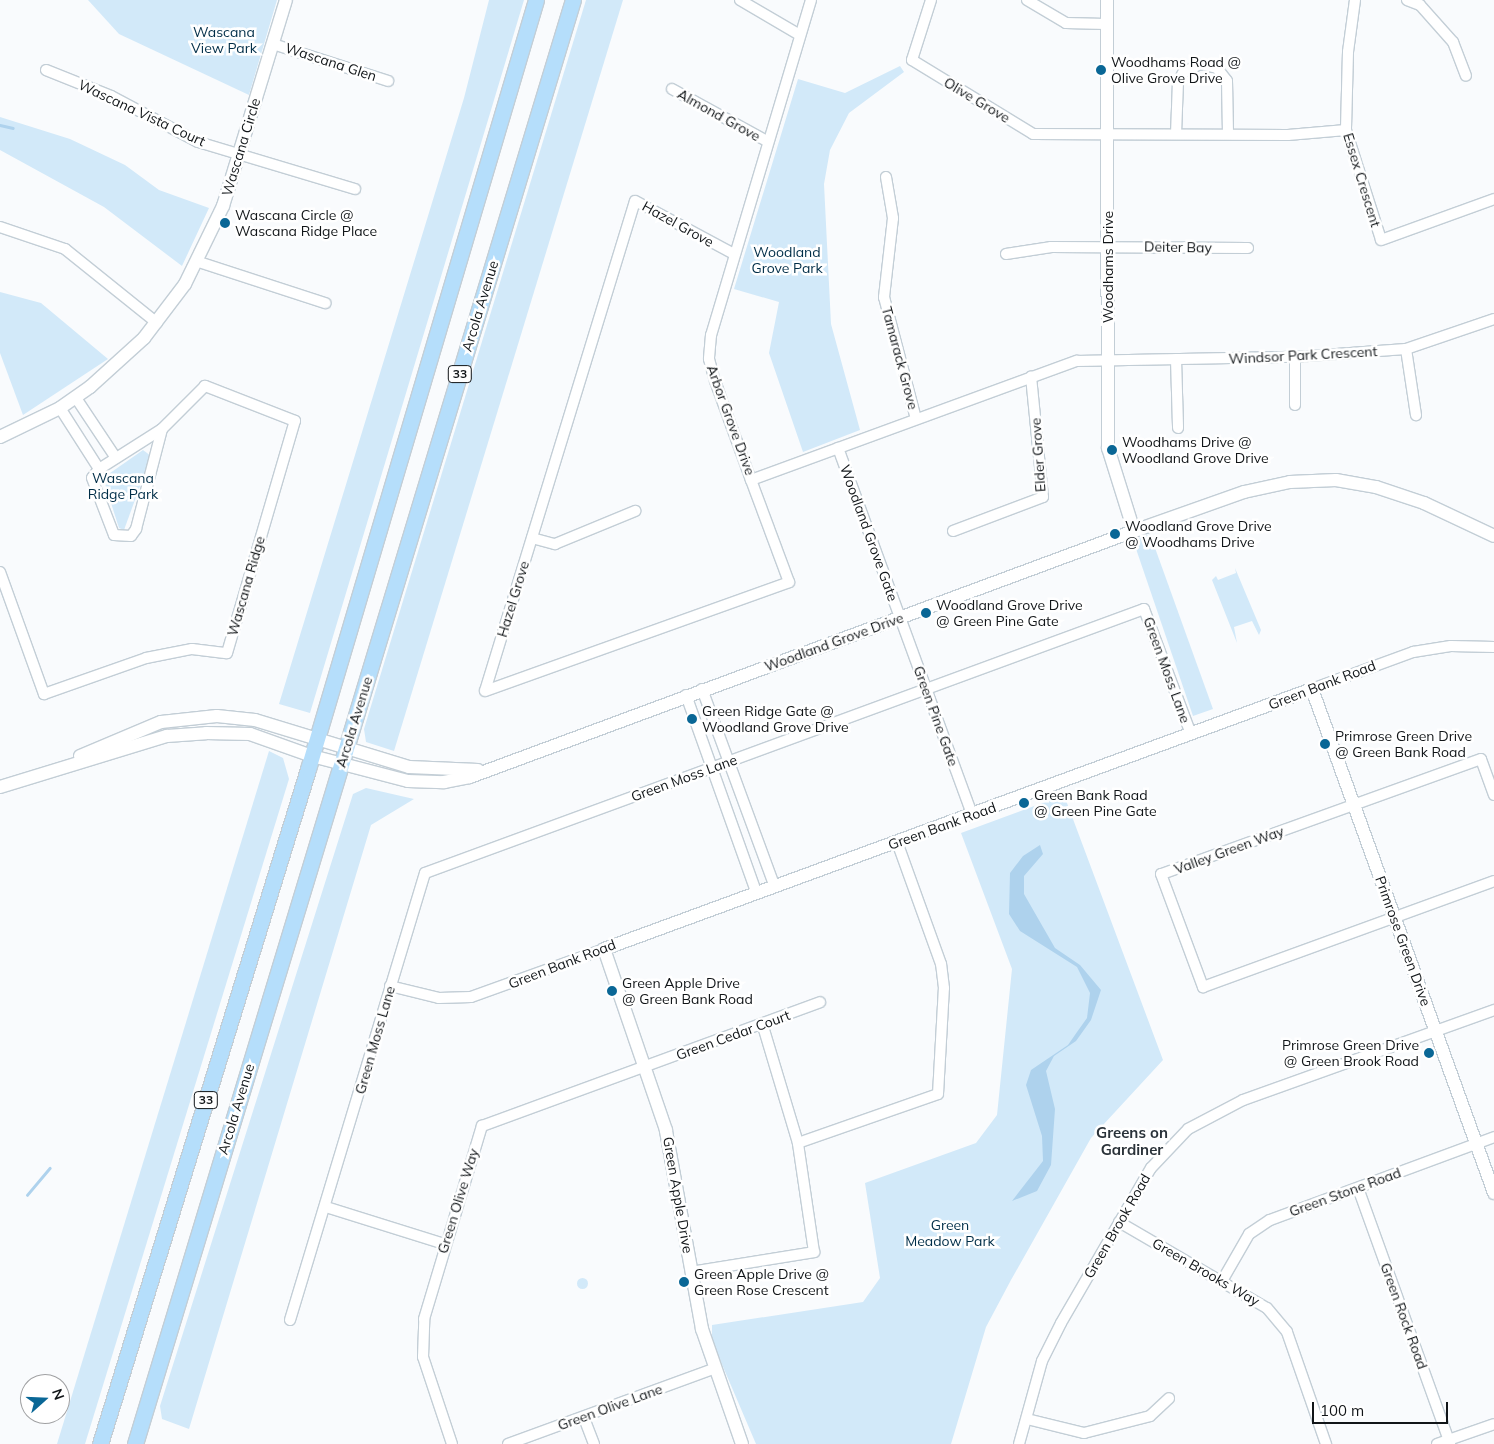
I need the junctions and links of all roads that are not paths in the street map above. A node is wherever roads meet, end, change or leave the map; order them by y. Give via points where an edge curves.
1 (286, 0) edge
2 (536, 0) edge
3 (573, 0) edge
4 (740, 0) edge
5 (810, 0) edge
6 (931, 0) edge
7 (1027, 0) edge
8 (1107, 0) edge
9 (1355, 0) edge
10 (1406, 0) edge
11 (1106, 24) junction
12 (800, 35) junction
13 (272, 44) junction
14 (46, 70) dead end
15 (1466, 76) dead end
16 (388, 81) dead end
17 (672, 89) dead end
18 (1346, 130) junction
19 (1228, 133) junction
20 (1176, 134) junction
21 (1108, 135) junction
22 (767, 141) junction
23 (239, 154) junction
24 (886, 177) dead end
25 (355, 190) dead end
26 (1494, 199) edge
27 (0, 228) edge
28 (1108, 246) junction
29 (1248, 248) dead end
30 (734, 254) junction
31 (1006, 254) dead end
32 (199, 262) junction
33 (324, 303) dead end
34 (1494, 319) edge
35 (157, 323) junction
36 (1406, 349) junction
37 (1294, 357) junction
38 (1176, 359) junction
39 (1107, 361) junction
40 (1031, 377) junction
41 (76, 398) junction
42 (1295, 405) dead end
43 (60, 408) junction
44 (1416, 415) dead end
45 (916, 419) junction
46 (1178, 428) dead end
47 (162, 430) junction
48 (0, 437) edge
49 (838, 448) junction
50 (116, 458) junction
51 (99, 469) junction
52 (751, 480) junction
53 (635, 511) dead end
54 (1134, 530) junction
55 (953, 531) dead end
56 (1494, 536) edge
57 (532, 538) junction
58 (0, 572) edge
59 (900, 618) junction
60 (1494, 647) edge
61 (926, 688) junction
62 (702, 689) junction
63 (1312, 689) junction
64 (686, 695) junction
65 (1190, 734) junction
66 (317, 740) junction
67 (346, 748) junction
68 (312, 756) junction
69 (729, 762) junction
70 (342, 764) junction
71 (62, 765) junction
72 (711, 768) junction
73 (488, 770) junction
74 (0, 787) edge
75 (1494, 795) edge
76 (1354, 805) junction
77 (972, 815) junction
78 (897, 842) junction
79 (1494, 881) edge
80 (774, 885) junction
81 (756, 892) junction
82 (1395, 917) junction
83 (604, 949) junction
84 (390, 986) junction
85 (820, 1002) dead end
86 (1494, 1010) edge
87 (763, 1026) junction
88 (1435, 1031) junction
89 (645, 1067) junction
90 (1494, 1138) edge
91 (798, 1143) junction
92 (1476, 1144) junction
93 (1358, 1188) junction
94 (1494, 1193) edge
95 (326, 1207) junction
96 (1119, 1222) junction
97 (444, 1244) junction
98 (691, 1272) junction
99 (1222, 1280) junction
100 (290, 1320) dead end
101 (713, 1369) junction
102 (1169, 1398) dead end
103 (584, 1418) junction
104 (1027, 1419) junction
105 (1494, 1424) edge
106 (1449, 1442) edge
107 (100, 1444) edge
108 (135, 1444) edge
109 (452, 1444) edge
110 (508, 1444) edge
111 (594, 1444) edge
112 (742, 1444) edge
113 (1019, 1444) edge
114 (1326, 1444) edge
115 (1437, 1444) edge

1 - 13 street, Wascana Circle
2 - 66 main road, 33
3 - 67 main road, Arcola Avenue / 33
4 - 12 street
5 - 12 street, Arbor Grove Drive
6 - 21 street, Olive Grove via 912,60 1033,134
7 - 11 street via 1066,23
8 - 11 street, Woodhams Drive
9 - 18 street, Essex Crescent via 1348,52
10 - 15 street via 1420,5 1453,42
11 - 21 street, Woodhams Drive
12 - 22 street, Arbor Grove Drive
13 - 16 street, Wascana Glen
13 - 23 street, Wascana Circle
14 - 23 street, Wascana Vista Court via 111,96 198,142
17 - 22 street, Almond Grove
18 - 19 street via 1288,135
18 - 26 street, Essex Crescent via 1381,240
19 - 20 street
19 - 20 street via 1227,81 1217,68 1200,64 1183,73 1178,82
20 - 21 street
21 - 28 street, Woodhams Drive
22 - 30 street, Arbor Grove Drive
23 - 25 street, Wascana Vista Court
23 - 32 street, Wascana Circle
24 - 45 street, Tamarack Grove via 893,218 884,297
27 - 35 street via 65,250
28 - 29 street, Deiter Bay
28 - 31 street, Deiter Bay via 1051,247
28 - 39 street, Woodhams Drive
30 - 52 street, Arbor Grove Drive via 711,335 709,359
30 - 57 street, Hazel Grove via 635,201
32 - 33 street
32 - 35 street, Wascana Circle
34 - 36 street, Windsor Park Crescent
35 - 41 street, Wascana Circle
36 - 37 street, Windsor Park Crescent
36 - 44 street
37 - 38 street, Windsor Park Crescent
37 - 42 street
38 - 39 street, Windsor Park Crescent
38 - 46 street
39 - 40 street, Arbor Grove Drive via 1077,361
39 - 54 street, Woodhams Drive via 1108,448
40 - 45 street, Arbor Grove Drive
40 - 55 street, Elder Grove via 1044,497
41 - 43 street, Wascana Circle
41 - 50 street
43 - 48 street, Wascana Circle
43 - 51 street
45 - 49 street, Arbor Grove Drive
47 - 50 street, Wascana Ridge
47 - 51 street, Wascana Ridge via 131,536 114,535 109,527 92,478
47 - 58 street, Wascana Ridge via 205,386 295,421 227,653 192,649 146,658 44,694
49 - 52 street, Arbor Grove Drive
49 - 59 street, Woodland Grove Gate
50 - 51 street, Wascana Ridge
52 - 57 street, Hazel Grove via 789,582 485,691
53 - 57 street via 555,544
54 - 56 street, Woodland Grove Drive via 1244,492 1290,482 1336,480 1376,487 1424,503
54 - 59 street, Woodland Grove Drive
59 - 61 street, Green Pine Gate
59 - 62 street, Woodland Grove Drive
60 - 63 street, Green Bank Road via 1450,646 1413,652
61 - 65 street, Green Moss Lane via 1144,610
61 - 69 street, Green Moss Lane
61 - 77 street, Green Pine Gate
62 - 64 street, Woodland Grove Drive
62 - 69 street
63 - 65 street, Green Bank Road
63 - 76 street, Primrose Green Drive
64 - 72 street
64 - 73 street, Woodland Grove Drive
65 - 77 street, Green Bank Road
66 - 67 street, Woodland Grove Drive
66 - 68 main road, 33
66 - 71 street, Woodland Grove Drive via 255,720 217,716 161,722 115,738
67 - 70 main road, Arcola Avenue / 33
67 - 73 street, Woodland Grove Drive via 409,766
68 - 70 street, Woodland Grove Drive
68 - 71 street, Woodland Grove Drive via 250,734 206,733 167,736
68 - 107 main road, 33
69 - 72 street, Green Moss Lane
69 - 80 street
70 - 73 street, Woodland Grove Drive via 408,781 444,782
70 - 108 main road, Arcola Avenue / 33
71 - 74 street
72 - 81 street
72 - 84 street, Green Moss Lane via 425,873
75 - 76 street, Valley Green Way via 1480,760
76 - 82 street, Primrose Green Drive
76 - 82 street, Valley Green Way via 1161,874 1203,987
77 - 78 street, Green Bank Road
78 - 80 street, Green Bank Road
78 - 91 street via 941,964 944,988 938,1094
79 - 82 street
80 - 81 street, Green Bank Road
81 - 83 street, Green Bank Road
82 - 88 street, Primrose Green Drive
83 - 84 street, Green Bank Road via 471,997 439,998
83 - 89 street, Green Apple Drive
84 - 95 street, Green Moss Lane
85 - 87 street, Green Cedar Court
86 - 88 street, Green Brook Road
87 - 89 street, Green Cedar Court
87 - 91 street
88 - 92 street, Primrose Green Drive
88 - 96 street, Green Brook Road via 1215,1112 1188,1129 1151,1168
89 - 97 street, Green Olive Way via 482,1126
89 - 98 street, Green Apple Drive via 666,1130
90 - 92 street, Green Stone Road
91 - 98 street via 814,1252
92 - 93 street, Green Stone Road
92 - 94 street, Primrose Green Drive
93 - 99 street, Green Stone Road via 1270,1220 1249,1234
93 - 106 street, Green Rock Road
95 - 97 street
95 - 100 street, Green Moss Lane
96 - 99 street, Green Brooks Way
96 - 104 street, Green Brook Road via 1042,1361
97 - 109 street, Green Olive Way via 424,1320 423,1357
98 - 101 street, Green Apple Drive
99 - 114 street, Green Brooks Way via 1267,1308 1287,1332
101 - 103 street, Green Olive Lane
101 - 112 street, Green Apple Drive
102 - 104 street via 1150,1416 1084,1433
103 - 110 street, Green Olive Lane
103 - 111 street
104 - 113 street, Green Brook Road
105 - 106 street
106 - 115 street

